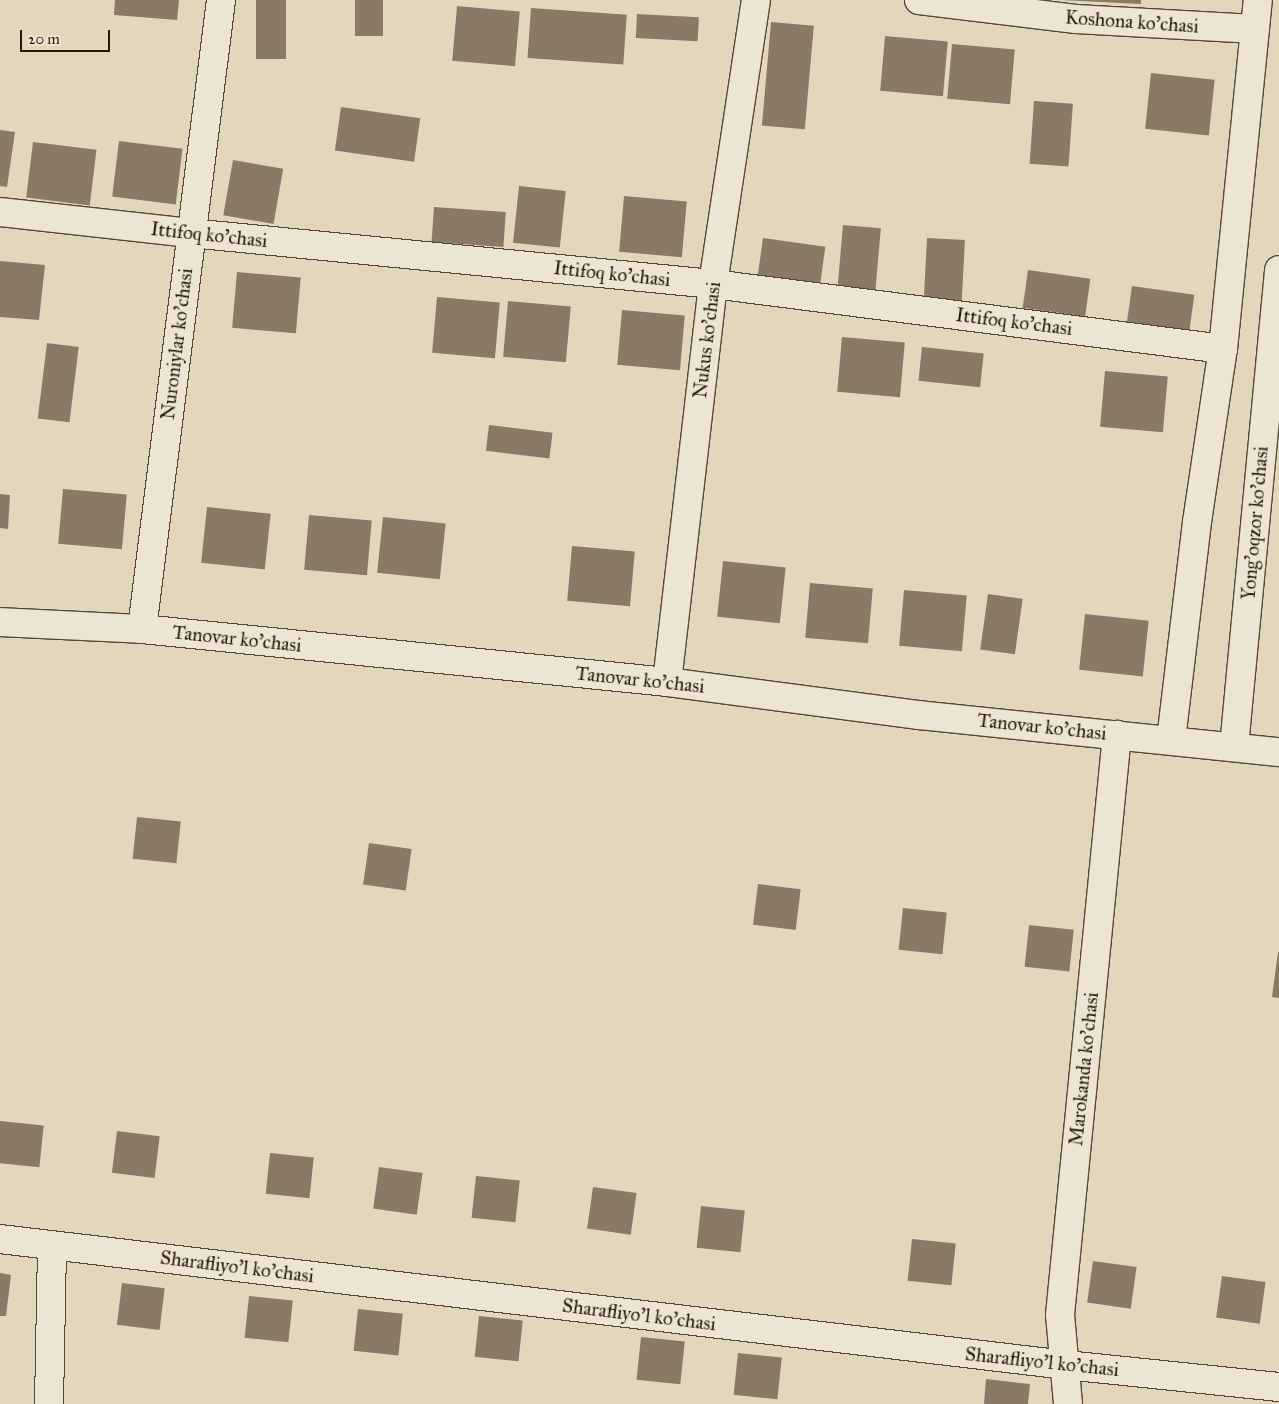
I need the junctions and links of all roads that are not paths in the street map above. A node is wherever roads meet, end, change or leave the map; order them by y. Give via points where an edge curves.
1 (221, 0) edge
2 (756, 0) edge
3 (919, 0) edge
4 (1258, 0) edge
5 (1255, 29) junction
6 (0, 212) edge
7 (190, 233) junction
8 (1279, 270) edge
9 (713, 284) junction
10 (1223, 349) junction
11 (0, 622) edge
12 (142, 629) junction
13 (667, 682) junction
14 (1117, 735) junction
15 (1171, 740) junction
16 (1234, 747) junction
17 (1279, 752) edge
18 (0, 1239) edge
19 (52, 1246) junction
20 (1066, 1365) junction
21 (1279, 1387) edge
22 (49, 1404) edge
23 (1068, 1404) edge

1 - 7 street, Nuroniylar ko'chasi
2 - 9 street, Nukus ko'chasi
3 - 5 street, Koshona ko'chasi via 1076,19
4 - 5 street
5 - 10 street
6 - 7 street, Ittifoq ko'chasi
7 - 9 street, Ittifoq ko'chasi
7 - 12 street, Nuroniylar ko'chasi
8 - 16 street, Yong'oqzor ko'chasi
9 - 10 street, Ittifoq ko'chasi
9 - 13 street, Nukus ko'chasi
10 - 15 street via 1197,522
11 - 12 street, Tanovar ko'chasi
12 - 13 street, Tanovar ko'chasi
13 - 14 street, Tanovar ko'chasi via 919,715
14 - 15 street, Tanovar ko'chasi
14 - 20 street, Marokanda ko'chasi via 1060,1315
15 - 16 street, Tanovar ko'chasi
16 - 17 street, Tanovar ko'chasi
18 - 19 street, Sharafliyo'l ko'chasi
19 - 20 street, Sharafliyo'l ko'chasi
19 - 22 street
20 - 21 street, Sharafliyo'l ko'chasi
20 - 23 street, Marokanda ko'chasi

